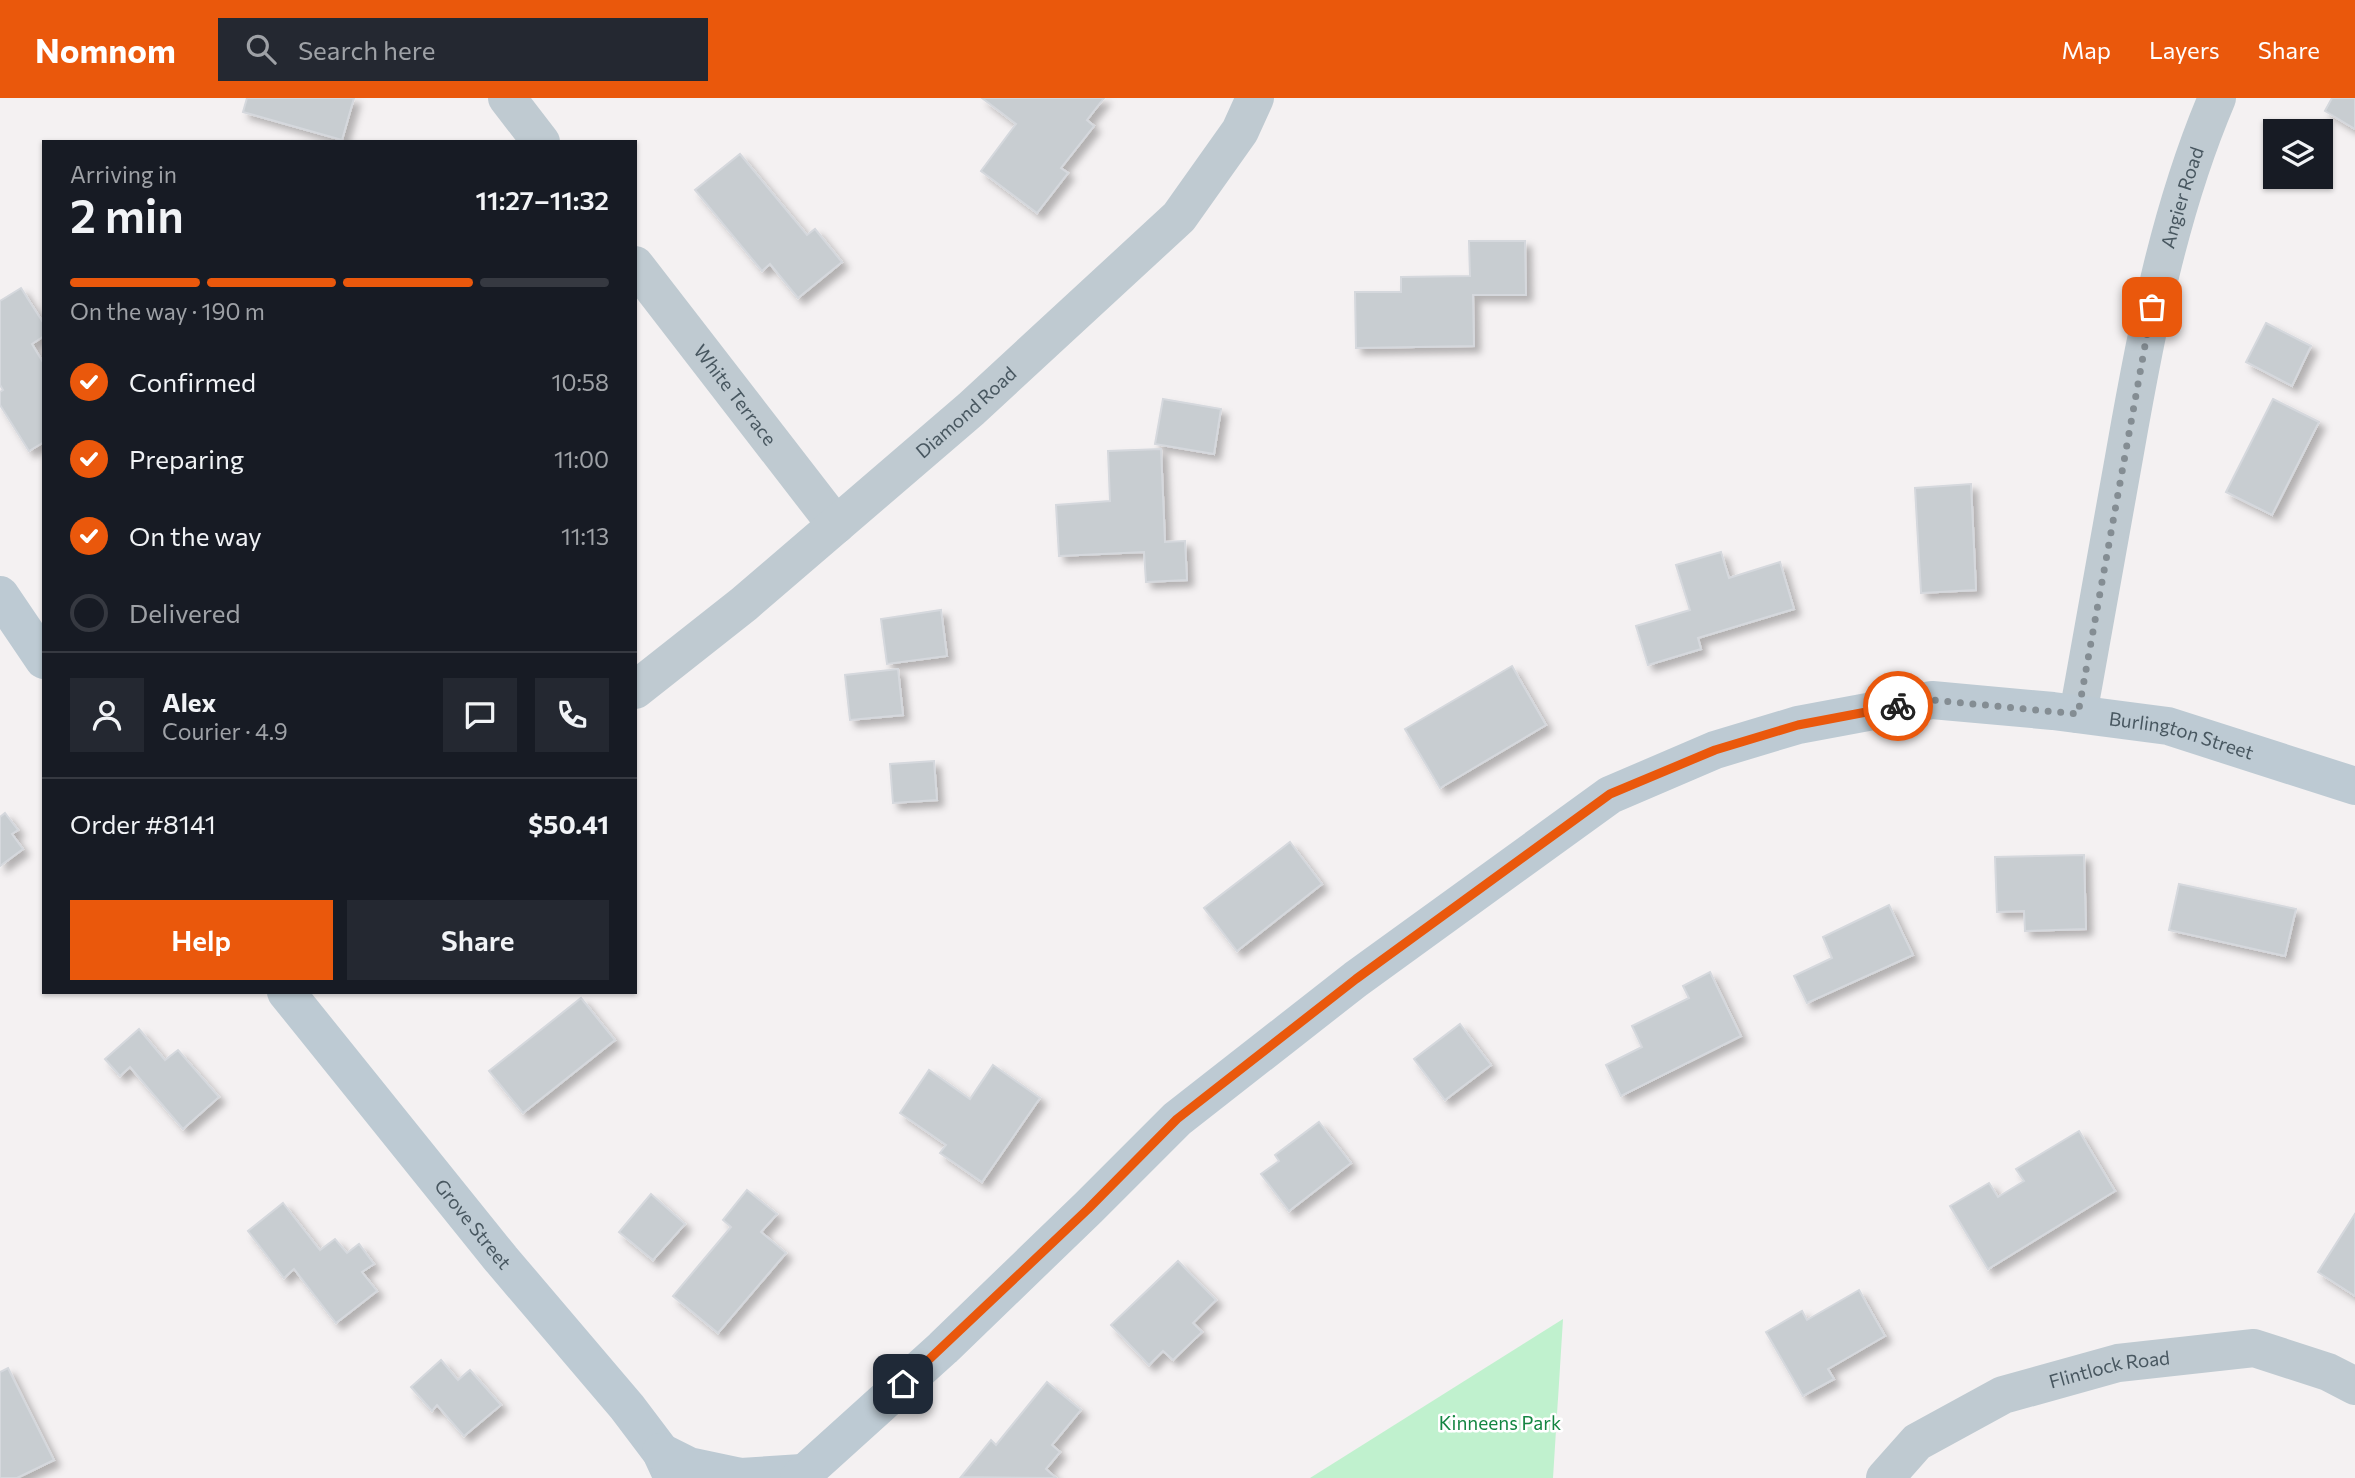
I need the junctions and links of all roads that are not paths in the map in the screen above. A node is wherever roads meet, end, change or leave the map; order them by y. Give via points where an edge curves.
1 (507, 98) edge
2 (1255, 98) edge
3 (2217, 98) edge
4 (539, 140) edge
5 (637, 268) edge
6 (836, 525) junction
7 (0, 595) edge
8 (42, 657) edge
9 (637, 688) edge
10 (2078, 714) junction
11 (2355, 786) edge
12 (288, 994) edge
13 (2355, 1386) edge
14 (667, 1465) edge
15 (800, 1476) edge
16 (1885, 1478) edge

1 - 4 street
2 - 6 street, Diamond Road via 1240,131 1179,217 971,409
3 - 10 street, Angier Road via 2164,256 2146,333
5 - 6 street, White Terrace
6 - 9 street, Diamond Road
7 - 8 street
10 - 11 street, Burlington Street via 2168,726
10 - 15 street, Burlington Street via 1932,700 1798,725 1715,750 1610,794 1356,979 1177,1119 943,1348
12 - 14 street, Grove Street via 627,1407
13 - 16 street, Flintlock Road via 2328,1372 2254,1348 2118,1363 2003,1395 1917,1442
14 - 15 street, Grove Street via 689,1465 741,1477

